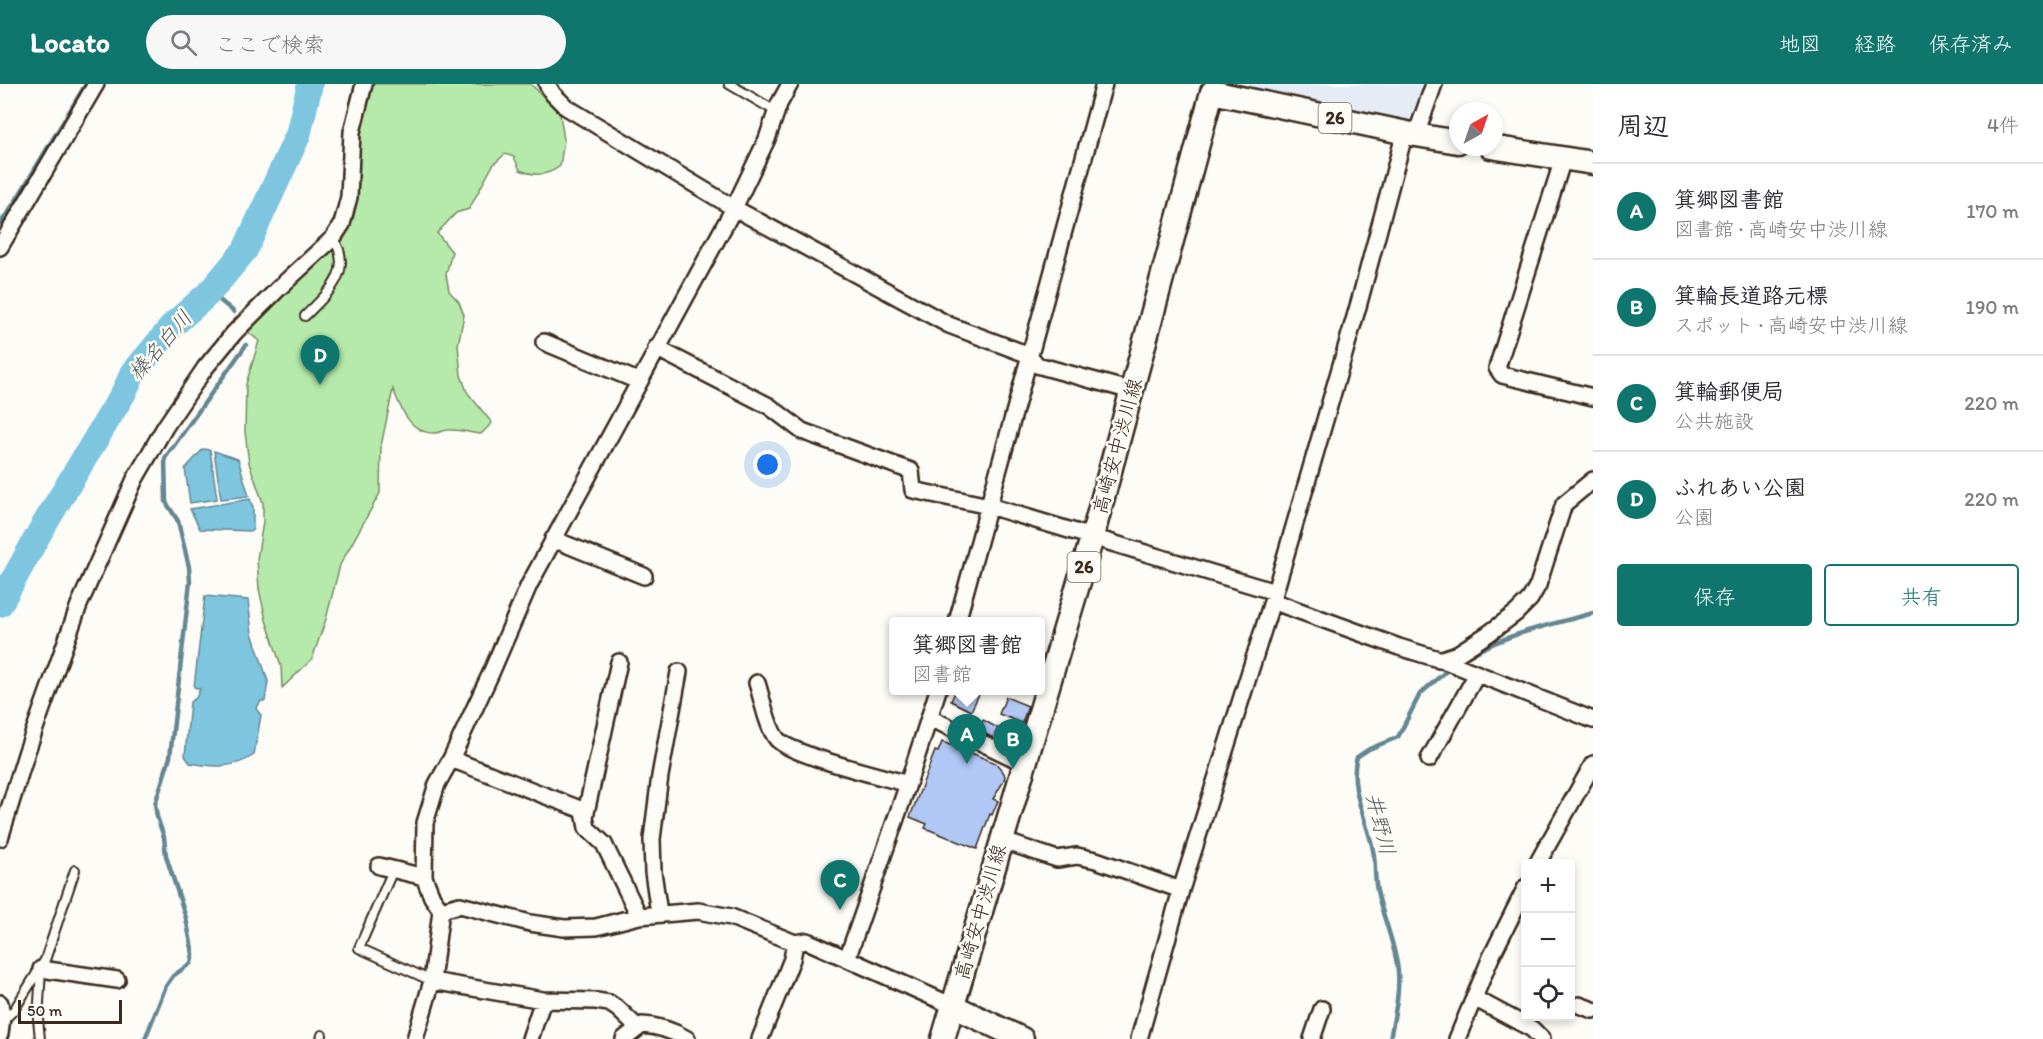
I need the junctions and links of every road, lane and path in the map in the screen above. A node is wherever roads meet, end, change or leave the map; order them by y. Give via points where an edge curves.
1 (96, 84) edge
2 (364, 84) edge
3 (547, 84) edge
4 (729, 84) edge
5 (790, 84) edge
6 (1104, 84) edge
7 (1434, 84) edge
8 (777, 112) junction
9 (1410, 134) junction
10 (1449, 140) edge
11 (1503, 149) edge
12 (1563, 159) junction
13 (1593, 163) edge
14 (734, 208) junction
15 (333, 238) junction
16 (2, 241) edge
17 (304, 316) dead end
18 (544, 342) dead end
19 (656, 348) junction
20 (1029, 355) junction
21 (638, 381) junction
22 (1132, 391) junction
23 (1593, 397) edge
24 (1593, 480) edge
25 (989, 506) junction
26 (1092, 538) junction
27 (553, 539) junction
28 (644, 576) dead end
29 (1273, 596) junction
30 (958, 617) edge
31 (1443, 661) junction
32 (619, 662) dead end
33 (680, 672) dead end
34 (1477, 674) junction
35 (756, 683) dead end
36 (1045, 694) edge
37 (937, 695) edge
38 (1045, 695) edge
39 (930, 718) junction
40 (1593, 720) edge
41 (451, 759) junction
42 (1429, 759) dead end
43 (1024, 763) junction
44 (1593, 764) edge
45 (908, 784) junction
46 (585, 812) junction
47 (0, 838) edge
48 (1001, 840) junction
49 (1540, 859) edge
50 (386, 868) joint
51 (75, 870) dead end
52 (424, 877) junction
53 (1181, 890) junction
54 (1521, 897) edge
55 (441, 910) junction
56 (659, 913) junction
57 (639, 916) junction
58 (795, 943) junction
59 (848, 959) junction
60 (41, 969) junction
61 (117, 980) dead end
62 (432, 981) junction
63 (1474, 999) junction
64 (543, 1000) junction
65 (953, 1006) junction
66 (1322, 1009) dead end
67 (1, 1010) edge
68 (637, 1027) junction
69 (0, 1034) edge
70 (40, 1039) edge
71 (416, 1039) edge
72 (530, 1039) edge
73 (624, 1039) edge
74 (687, 1039) edge
75 (760, 1039) edge
76 (943, 1039) edge
77 (1022, 1039) edge
78 (1139, 1039) edge
79 (1312, 1039) edge
80 (1457, 1039) edge
81 (1542, 1039) edge

1 - 16 street
2 - 15 street via 352,132 346,214
3 - 14 street via 566,107
4 - 8 lane
5 - 8 street
6 - 20 street
7 - 9 street
8 - 14 street
9 - 10 main road, 高崎安中渋川線 / 26
9 - 22 main road, 高崎安中渋川線 / 26 via 1212,92
9 - 29 street
11 - 12 main road
12 - 13 main road
12 - 23 street via 1497,368 1502,375
14 - 19 street
14 - 20 street via 949,325
15 - 17 lane via 340,248 339,274 326,295
15 - 47 street via 227,341 184,398 135,479 79,605
18 - 21 street
19 - 21 street
19 - 25 street via 769,406 802,431 910,471 913,490
20 - 22 street via 1037,365
20 - 25 street
21 - 27 street
22 - 26 main road, 高崎安中渋川線 / 26
24 - 31 street via 1564,504 1530,599 1488,634
25 - 26 street
25 - 30 street
26 - 29 street
26 - 36 main road, 高崎安中渋川線 / 26
27 - 28 street
27 - 41 street
29 - 31 street
29 - 53 street
31 - 34 street
32 - 46 street
33 - 56 street via 652,839
34 - 40 street
34 - 42 street
35 - 45 street via 773,733 785,746
37 - 39 street
38 - 43 main road, 高崎安中渋川線 / 26
39 - 43 street
39 - 45 street
41 - 46 street
41 - 52 street via 429,806
43 - 48 main road, 高崎安中渋川線 / 26
44 - 49 street
45 - 59 street
46 - 57 street via 587,828 604,844
48 - 53 street via 1057,859 1077,856 1096,860
48 - 65 main road, 高崎安中渋川線 / 26
50 - 52 street
50 - 62 lane via 359,948
51 - 60 lane
52 - 55 street
53 - 78 street
54 - 63 street
55 - 57 street via 460,905 564,928 596,927
55 - 62 street
56 - 57 street
56 - 58 street via 698,911 731,917
58 - 59 street via 807,941
58 - 75 street
59 - 65 street
60 - 61 street
60 - 67 lane via 14,1010 8,1016
60 - 70 lane
62 - 64 street
62 - 71 street
63 - 80 street
63 - 81 street via 1532,1029
64 - 68 street via 609,1004
64 - 72 street
65 - 76 main road, 高崎安中渋川線 / 26
65 - 77 main road
66 - 79 street
67 - 69 street
68 - 73 street
68 - 74 street via 658,1026

